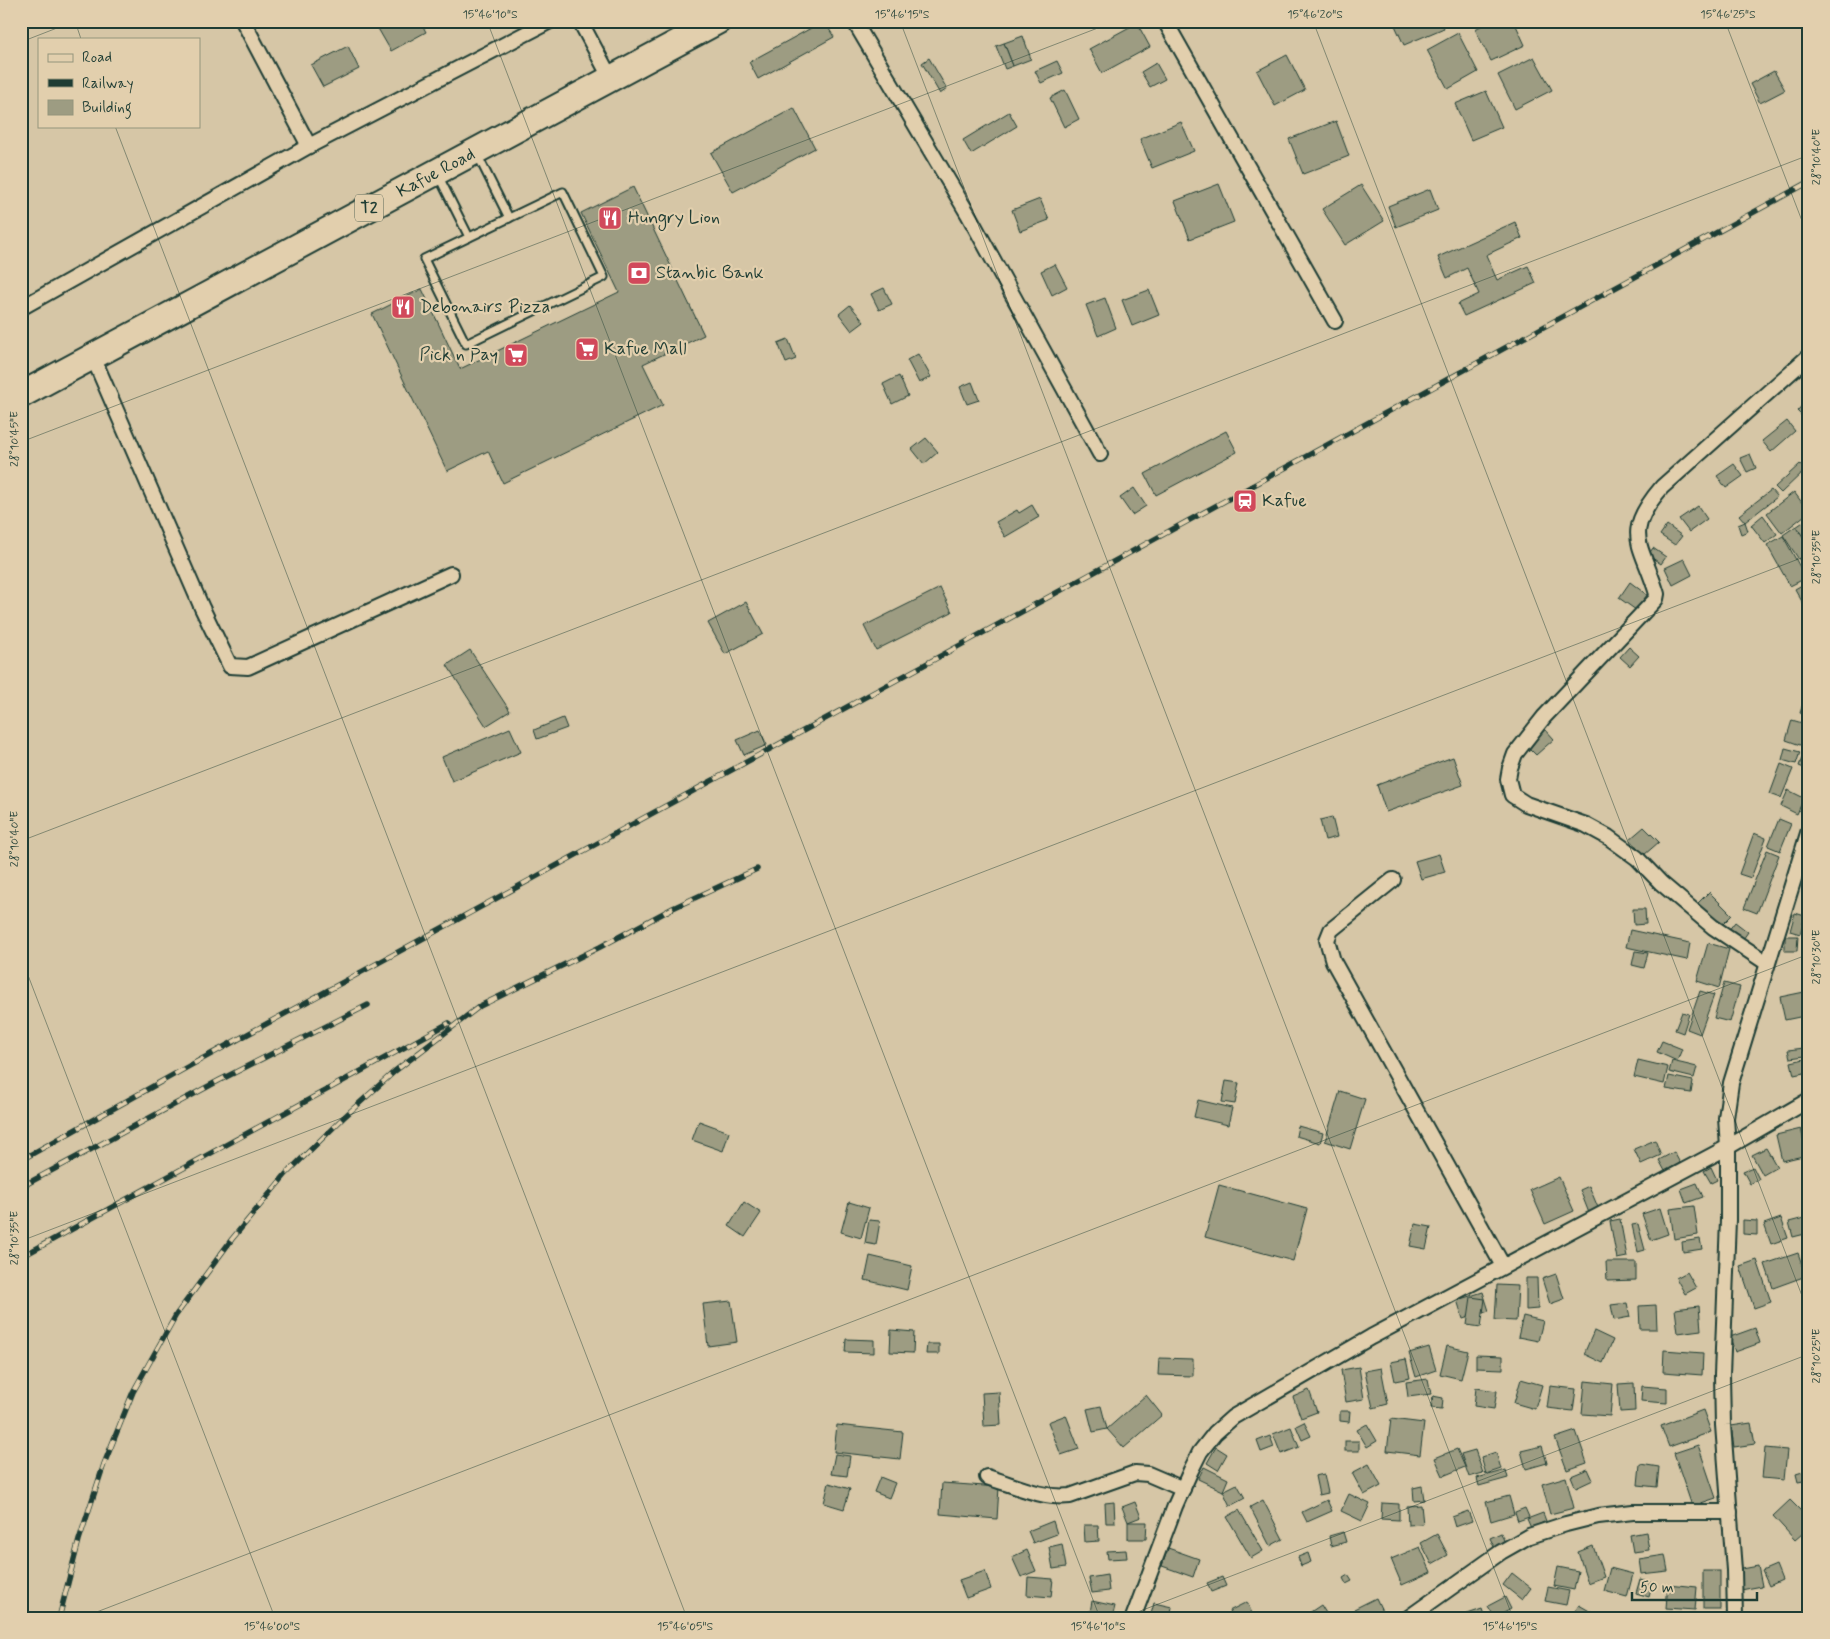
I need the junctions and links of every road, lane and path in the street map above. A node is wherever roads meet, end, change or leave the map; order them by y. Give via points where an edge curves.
1 (243, 21) edge
2 (550, 21) edge
3 (580, 21) edge
4 (718, 21) edge
5 (854, 21) edge
6 (1166, 21) edge
7 (611, 78) junction
8 (309, 146) junction
9 (476, 151) junction
10 (436, 172) junction
11 (509, 218) junction
12 (469, 237) junction
13 (21, 308) edge
14 (1335, 321) dead end
15 (1809, 356) edge
16 (93, 357) junction
17 (21, 395) edge
18 (1100, 454) dead end
19 (451, 574) dead end
20 (1809, 830) edge
21 (1393, 880) dead end
22 (1767, 963) junction
23 (1809, 1100) edge
24 (1728, 1147) junction
25 (1503, 1266) junction
26 (988, 1477) dead end
27 (1182, 1489) junction
28 (1730, 1512) junction
29 (1133, 1618) edge
30 (1408, 1618) edge
31 (1734, 1618) edge

1 - 8 street
2 - 8 street
3 - 7 street
4 - 7 highway, Kafue Road / T2
5 - 18 street via 968,214
6 - 14 street
7 - 9 highway, Kafue Road / T2
8 - 13 street
9 - 10 highway, Kafue Road / T2
9 - 11 lane
10 - 12 lane
10 - 16 highway, Kafue Road / T2
11 - 12 lane
11 - 12 lane via 562,192 604,277 466,344 424,259
15 - 22 street via 1651,500 1644,510 1637,534 1656,599 1544,717 1516,754 1508,779 1512,795 1526,804 1586,825 1608,837 1637,858 1713,927
16 - 17 highway, Kafue Road / T2
16 - 19 street via 230,666 248,667
20 - 22 street
21 - 25 street via 1331,930 1327,940 1333,961
22 - 24 street via 1731,1083 1726,1118
23 - 24 street
24 - 25 street
24 - 28 street via 1722,1375
25 - 27 street via 1233,1417 1200,1452
26 - 27 street via 1059,1497 1135,1473 1148,1474
27 - 29 street
28 - 30 street via 1633,1512 1598,1516 1529,1536
28 - 31 street

